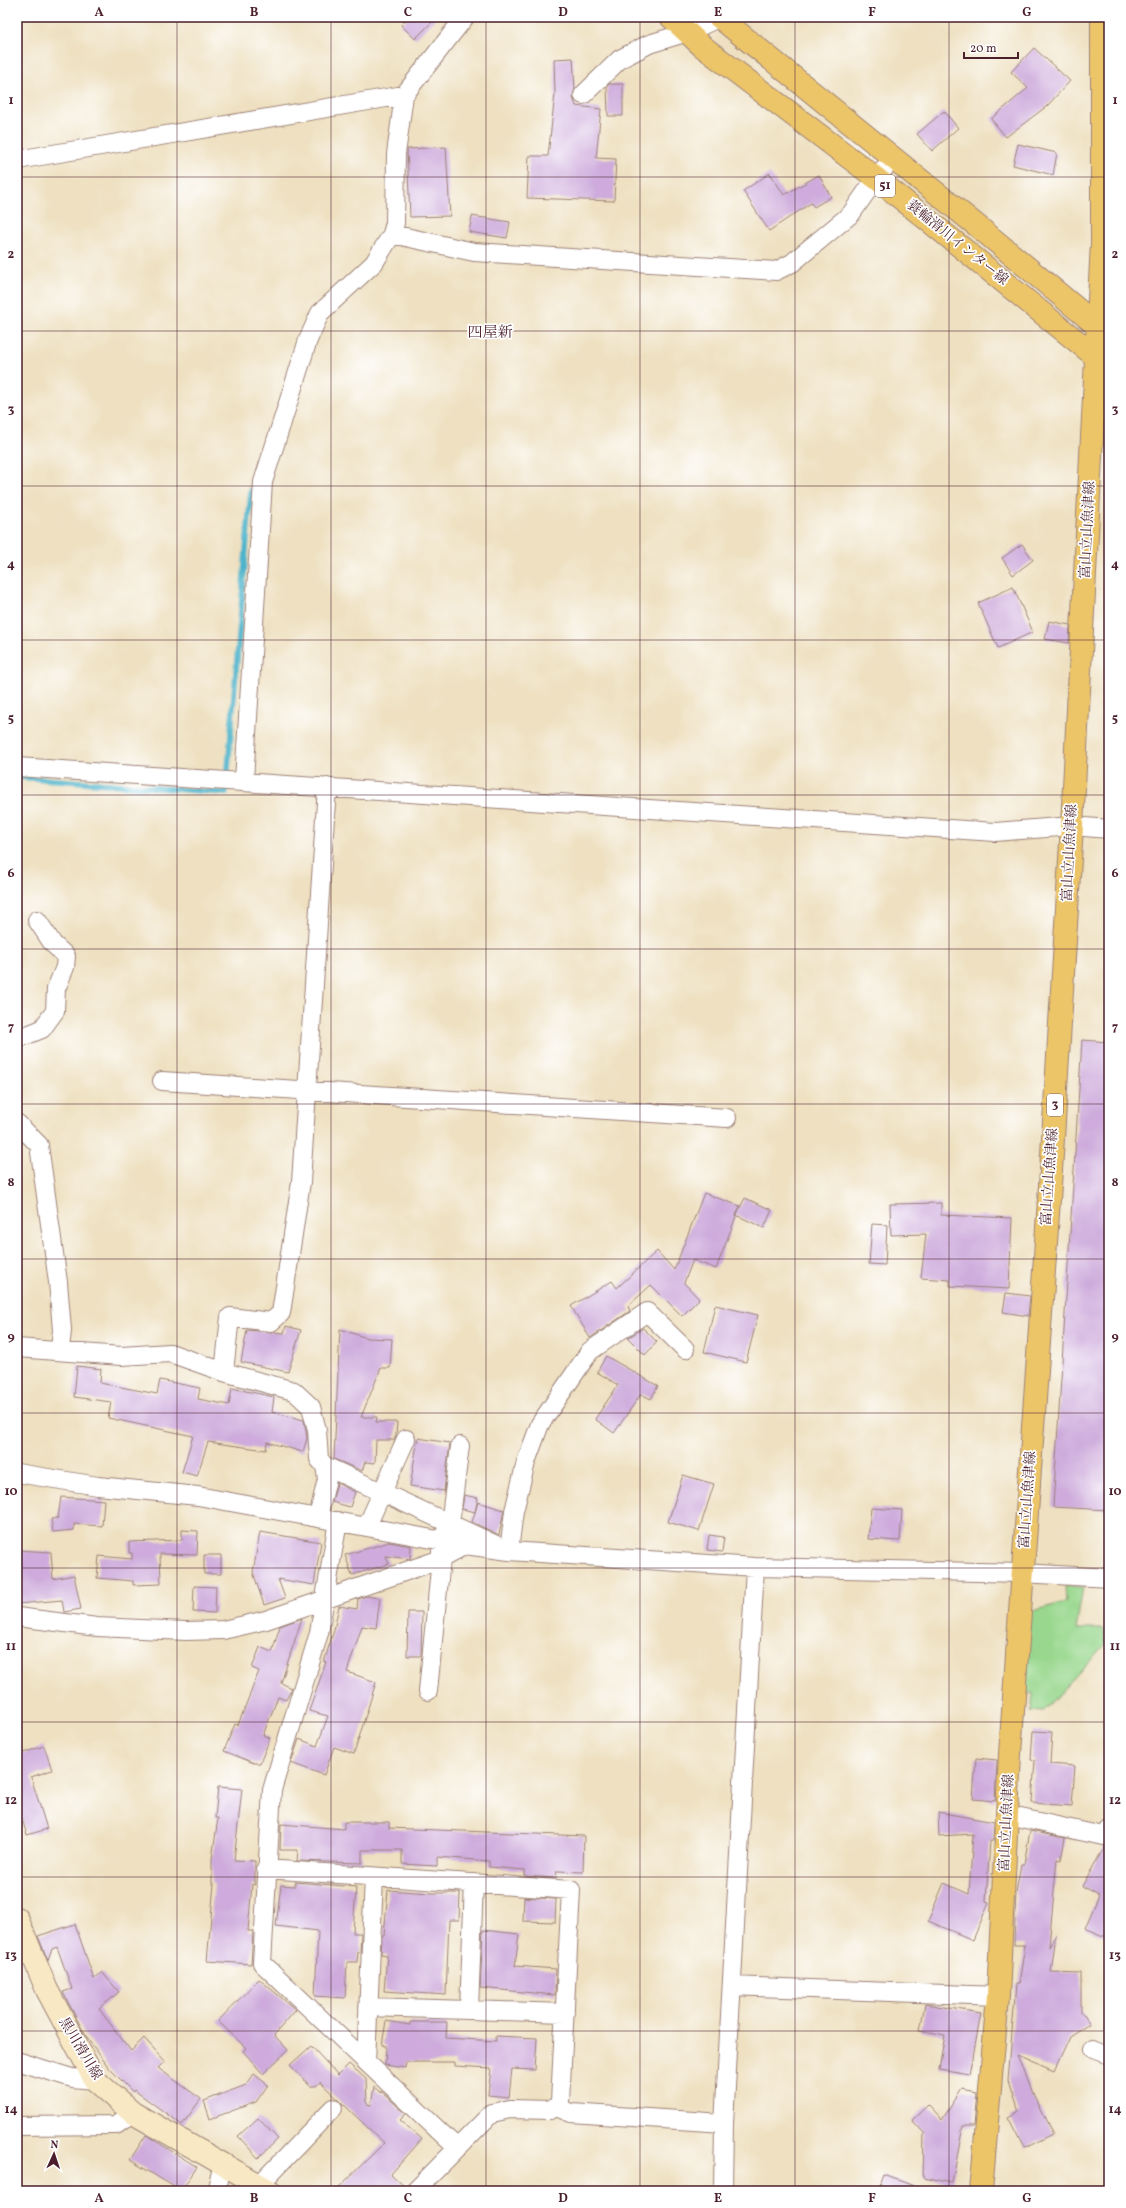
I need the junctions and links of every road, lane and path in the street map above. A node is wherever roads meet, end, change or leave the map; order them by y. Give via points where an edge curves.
1 (465, 17) edge
2 (671, 17) edge
3 (719, 17) edge
4 (1102, 17) edge
5 (688, 32) junction
6 (404, 95) junction
7 (583, 95) dead end
8 (892, 159) junction
9 (17, 160) edge
10 (876, 178) junction
11 (392, 234) junction
12 (1106, 242) edge
13 (1104, 332) edge
14 (1103, 362) edge
15 (17, 767) edge
16 (244, 780) junction
17 (327, 787) junction
18 (1072, 826) junction
19 (1109, 830) edge
20 (38, 920) dead end
21 (17, 1039) edge
22 (162, 1081) dead end
23 (308, 1090) junction
24 (727, 1118) dead end
25 (17, 1123) edge
26 (17, 1348) edge
27 (685, 1349) dead end
28 (60, 1350) junction
29 (224, 1372) junction
30 (406, 1439) dead end
31 (460, 1446) dead end
32 (325, 1466) junction
33 (17, 1473) edge
34 (381, 1492) junction
35 (318, 1517) junction
36 (338, 1521) junction
37 (450, 1524) junction
38 (367, 1526) junction
39 (441, 1541) junction
40 (465, 1545) junction
41 (509, 1552) junction
42 (441, 1559) junction
43 (755, 1567) junction
44 (1022, 1573) junction
45 (1109, 1578) edge
46 (325, 1599) junction
47 (17, 1617) edge
48 (428, 1691) dead end
49 (1007, 1815) junction
50 (1109, 1829) edge
51 (266, 1869) junction
52 (374, 1876) junction
53 (474, 1883) junction
54 (17, 1918) edge
55 (732, 1986) junction
56 (998, 1996) junction
57 (368, 2007) junction
58 (469, 2010) junction
59 (565, 2013) junction
60 (17, 2062) edge
61 (366, 2062) junction
62 (96, 2080) junction
63 (333, 2108) dead end
64 (556, 2108) junction
65 (133, 2114) junction
66 (724, 2123) junction
67 (17, 2126) edge
68 (456, 2147) junction
69 (223, 2165) junction
70 (264, 2188) edge
71 (216, 2191) edge
72 (415, 2191) edge
73 (723, 2191) edge
74 (981, 2191) edge

1 - 6 street
2 - 5 main road, 蓑輪滑川インター線 / 51
3 - 5 street
3 - 8 main road, 蓑輪滑川インター線 / 51
4 - 12 main road, 富山立山魚津線 / 3
5 - 7 street via 649,44 620,59
5 - 10 main road, 蓑輪滑川インター線 / 51 via 702,46
6 - 9 street
6 - 11 street via 396,154 395,223
8 - 10 street
8 - 13 main road, 蓑輪滑川インター線 / 51 via 981,229
10 - 11 street via 851,214 792,263 776,272 474,252
10 - 14 main road, 蓑輪滑川インター線 / 51
11 - 16 street via 374,263 320,313 308,340 263,482
12 - 13 main road, 富山立山魚津線 / 3
13 - 14 main road, 富山立山魚津線 / 3
14 - 18 main road, 富山立山魚津線 / 3
15 - 16 street
16 - 17 street
17 - 18 street via 995,832
17 - 23 street
18 - 19 street
18 - 44 main road, 富山立山魚津線 / 3 via 1051,1178
20 - 21 street via 53,944 66,956 65,967 56,989 55,1011 42,1029
22 - 23 street
23 - 24 street
23 - 29 street via 301,1182 281,1313 271,1322 230,1317
25 - 28 street via 39,1145 58,1282 62,1330
26 - 28 street
27 - 41 street via 647,1312 590,1351 540,1424 526,1462 514,1511
28 - 29 street via 121,1356 170,1353
29 - 32 street via 294,1391 311,1407 318,1430 319,1459
30 - 34 street
31 - 37 street
32 - 34 street
32 - 35 street via 327,1479
33 - 35 street via 98,1486 198,1496
34 - 37 street
34 - 38 street
35 - 36 street
36 - 38 street
36 - 46 street
37 - 39 street
37 - 41 street
38 - 39 street
39 - 40 street
39 - 42 street
40 - 41 street
40 - 42 street
41 - 43 street
42 - 46 street
42 - 48 street
43 - 44 street
43 - 55 street
44 - 45 street
44 - 49 main road, 富山立山魚津線 / 3
46 - 47 street via 266,1620 223,1630 97,1627
46 - 51 street via 319,1633 272,1790
49 - 50 street via 1103,1836
49 - 56 main road, 富山立山魚津線 / 3
51 - 52 street
51 - 61 street via 262,1963
52 - 53 street
52 - 57 street
53 - 58 street
53 - 59 street via 571,1890
54 - 62 main road, 黒川滑川線 via 47,1990
55 - 56 street
55 - 66 street
56 - 74 main road, 富山立山魚津線 / 3
57 - 58 street
57 - 61 street
58 - 59 street
59 - 64 street via 560,2102
60 - 62 street via 72,2078
61 - 68 street
62 - 65 main road, 黒川滑川線
63 - 70 street
64 - 66 street via 571,2113
64 - 68 street via 510,2109 492,2113
65 - 67 street via 116,2125
65 - 69 main road, 黒川滑川線
66 - 73 street
68 - 72 street
69 - 70 main road, 黒川滑川線
69 - 71 street

